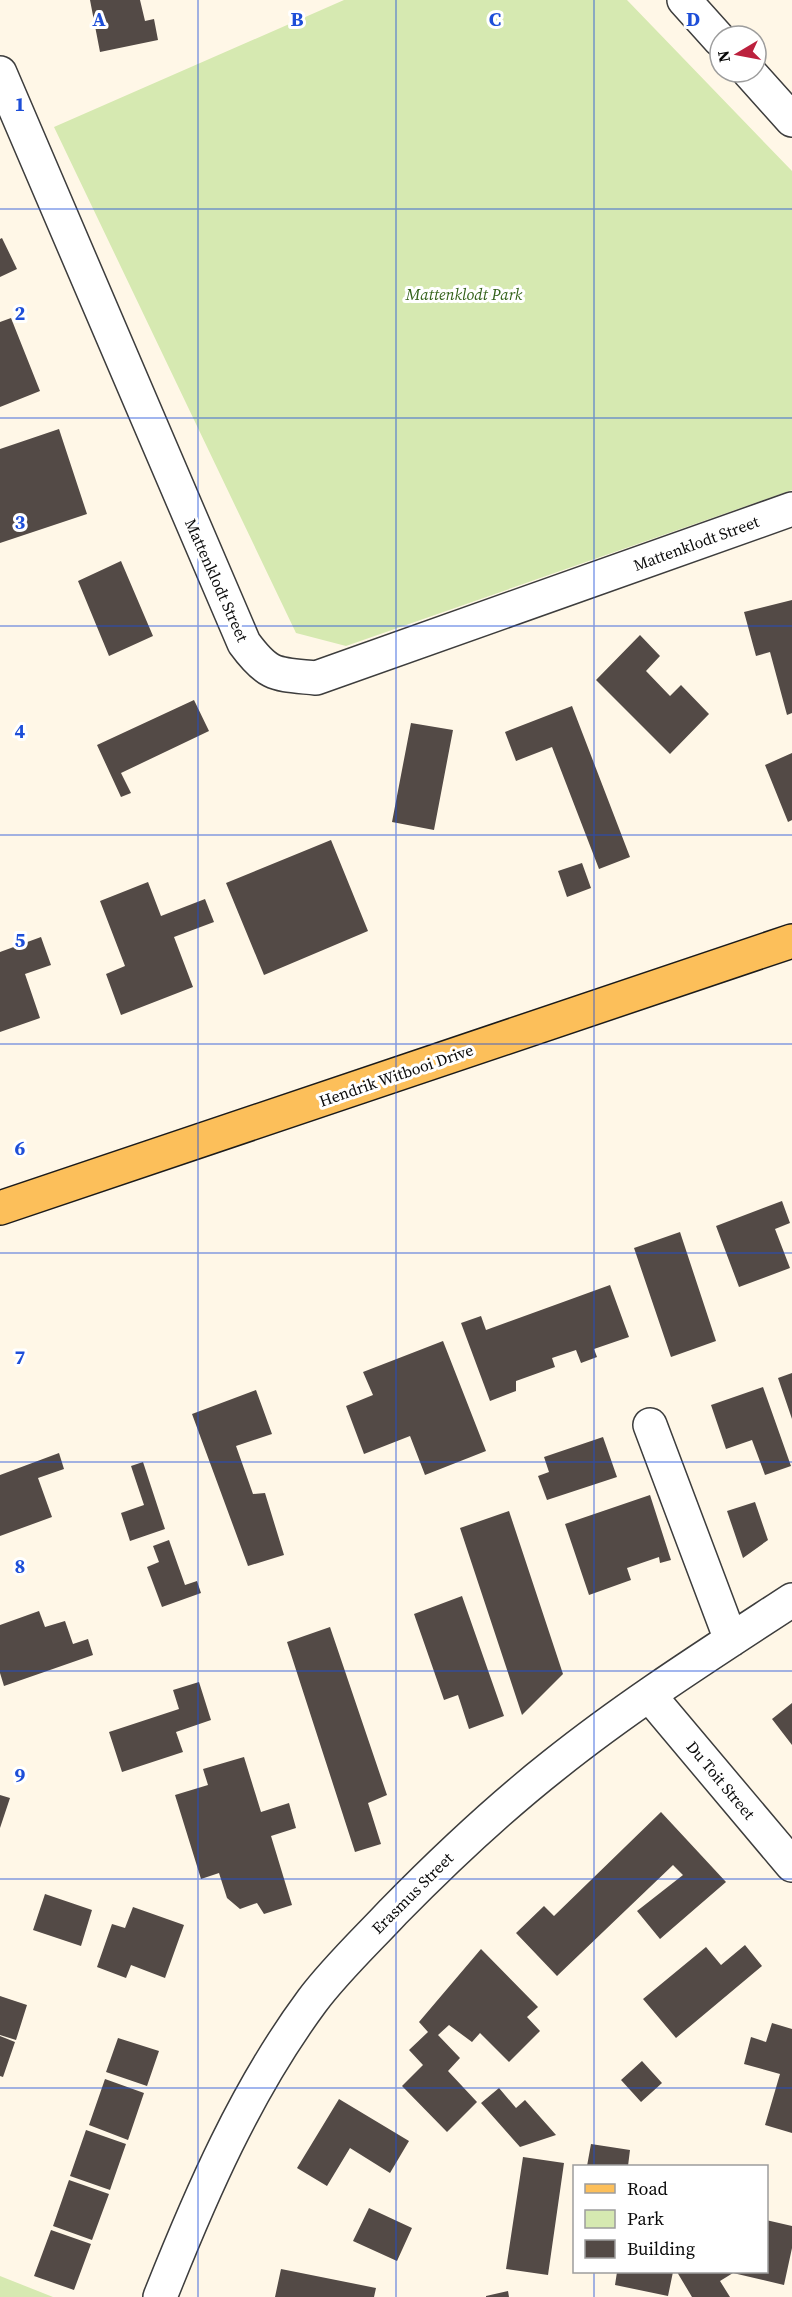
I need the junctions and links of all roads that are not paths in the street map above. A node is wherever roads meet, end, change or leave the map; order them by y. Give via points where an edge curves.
1 (684, 0) edge
2 (708, 27) edge
3 (0, 73) edge
4 (760, 84) edge
5 (792, 120) edge
6 (792, 509) edge
7 (792, 941) edge
8 (0, 1208) edge
9 (650, 1425) dead end
10 (792, 1600) edge
11 (731, 1640) junction
12 (649, 1695) junction
13 (792, 1865) edge
14 (160, 2297) edge

1 - 2 street
3 - 6 street, Mattenklodt Street via 244,643 258,663 273,674 316,678
4 - 5 street
7 - 8 main road, Hendrik Witbooi Drive
9 - 11 street
10 - 11 street, Erasmus Street
11 - 12 street, Erasmus Street
12 - 13 street, Du Toit Street
12 - 14 street, Erasmus Street via 554,1765 446,1857 346,1960 312,2001 265,2072 228,2142 197,2204

